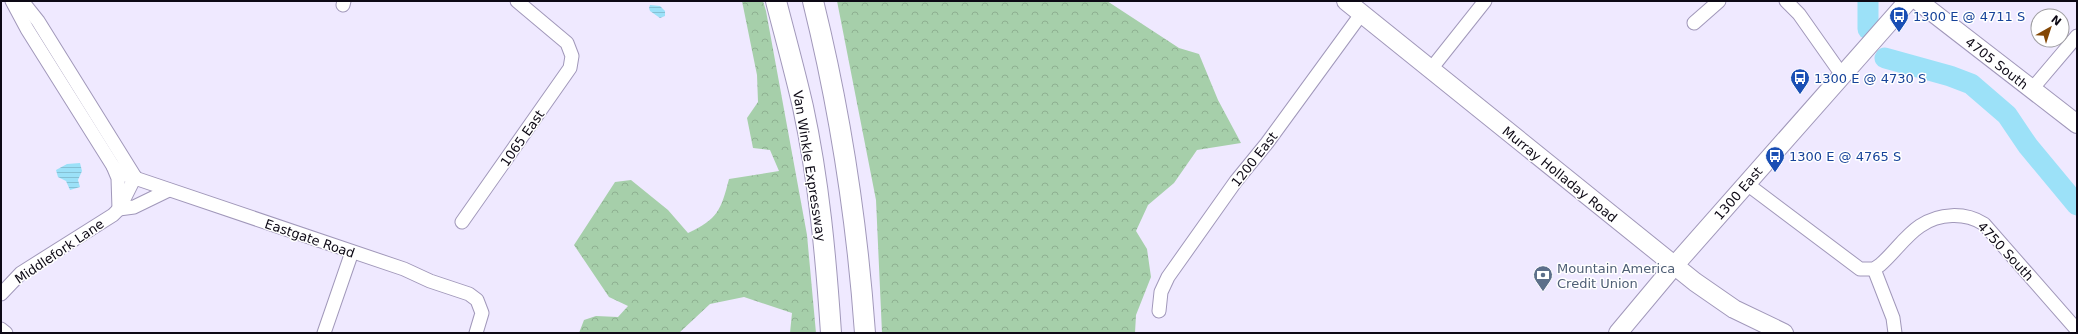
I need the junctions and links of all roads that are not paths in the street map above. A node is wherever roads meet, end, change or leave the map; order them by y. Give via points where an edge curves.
1 (12, 1) edge
2 (22, 1) edge
3 (517, 1) edge
4 (776, 1) edge
5 (813, 1) edge
6 (1346, 1) edge
7 (1485, 1) edge
8 (1719, 1) edge
9 (1786, 1) edge
10 (1908, 1) edge
11 (1918, 1) edge
12 (1362, 13) junction
13 (1694, 23) dead end
14 (2077, 36) edge
15 (1431, 70) junction
16 (1842, 75) junction
17 (2032, 89) junction
18 (2077, 124) edge
19 (113, 166) junction
20 (135, 177) junction
21 (1747, 184) junction
22 (169, 190) junction
23 (119, 209) junction
24 (462, 222) dead end
25 (352, 252) junction
26 (1674, 266) junction
27 (1874, 269) junction
28 (1, 294) edge
29 (1159, 311) dead end
30 (1, 329) edge
31 (2077, 330) edge
32 (6, 333) edge
33 (324, 333) edge
34 (476, 333) edge
35 (831, 333) edge
36 (865, 333) edge
37 (1618, 333) edge
38 (1784, 333) edge
39 (1894, 333) edge

1 - 19 street, Eastgate Road
2 - 20 street via 38,21
3 - 24 street, 1065 East via 562,37 571,49 572,62 567,74
4 - 35 main road, Van Winkle Expressway via 803,108 814,174
5 - 36 main road via 847,169 861,276
6 - 12 main road, Murray Holladay Road
7 - 15 street
8 - 13 street
9 - 16 street via 1799,14
10 - 16 main road, 1300 East
11 - 17 main road, 4705 South
12 - 15 main road, Murray Holladay Road
12 - 29 street, 1200 East via 1236,181 1168,277 1161,292
14 - 17 street
15 - 26 main road, Murray Holladay Road
16 - 21 main road, 1300 East
17 - 18 main road, 4705 South
19 - 20 street, Eastgate Road via 123,174
19 - 23 street, Eastgate Road via 118,178
20 - 22 street, Eastgate Road
20 - 23 street, Middlefork Lane
21 - 26 main road, 1300 East
21 - 27 street via 1854,266 1866,270
22 - 23 street, Middlefork Lane via 134,207
22 - 25 street, Eastgate Road
23 - 28 street, Middlefork Lane via 21,273
25 - 33 street
25 - 34 street, Eastgate Road via 468,294 478,300 482,313
26 - 37 main road, 1300 East
26 - 38 main road, Murray Holladay Road via 1734,309
27 - 31 street, 4750 South via 1888,259 1920,225 1940,218 1966,215 1984,224
27 - 39 street via 1893,318
30 - 32 street

